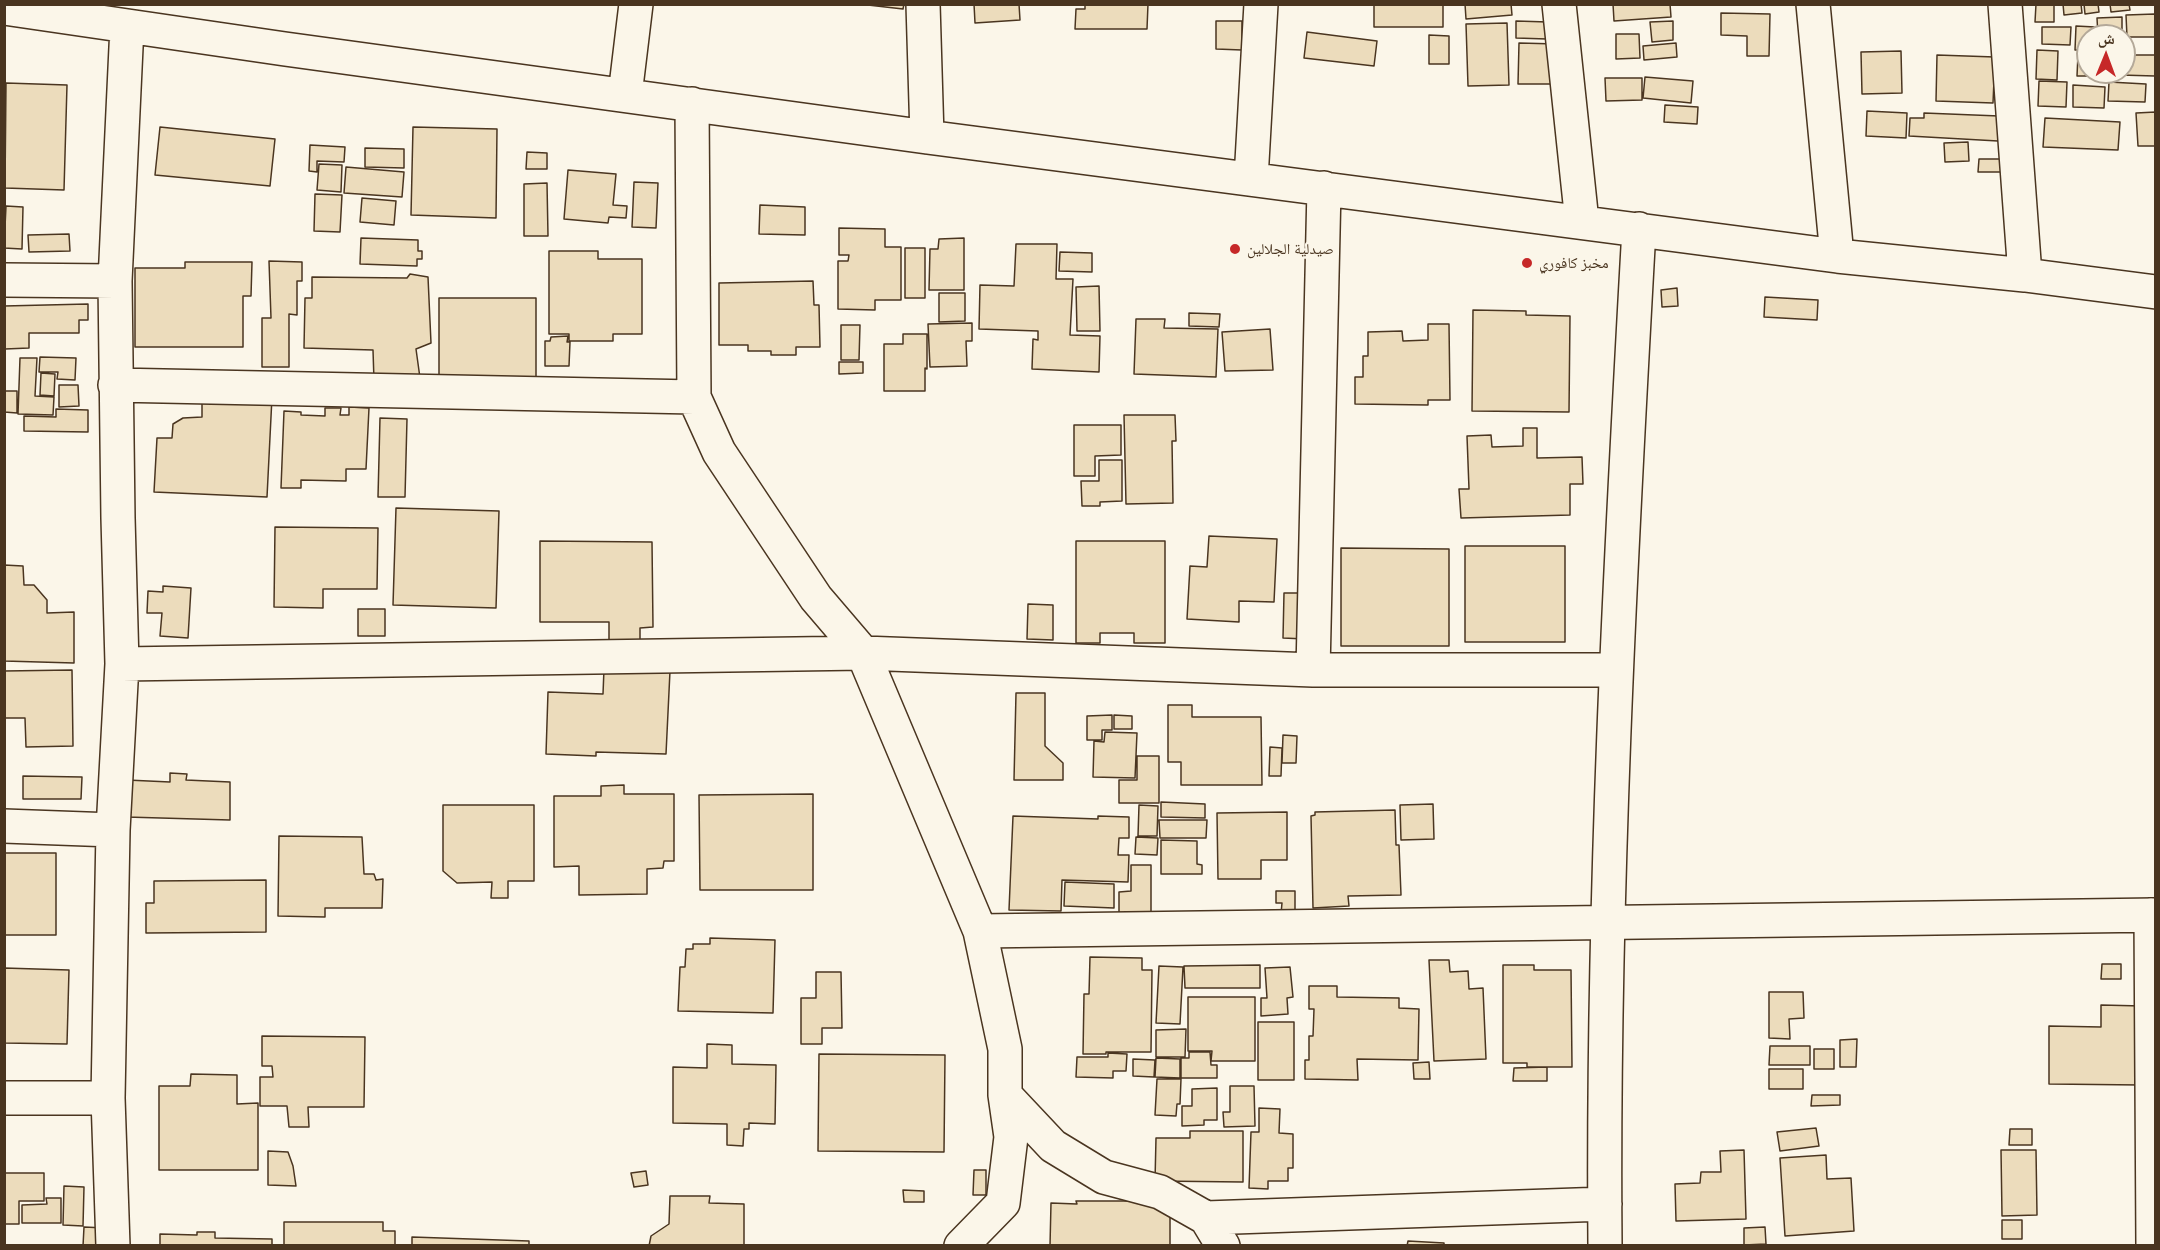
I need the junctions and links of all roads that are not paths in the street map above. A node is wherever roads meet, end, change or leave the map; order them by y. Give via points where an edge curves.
1 (636, 4) edge
2 (923, 4) edge
3 (1261, 4) edge
4 (1558, 4) edge
5 (1813, 4) edge
6 (2005, 4) edge
7 (10, 7) edge
8 (127, 26) junction
9 (625, 95) junction
10 (692, 104) junction
11 (927, 137) junction
12 (1251, 179) junction
13 (1324, 188) junction
14 (1582, 222) junction
15 (1639, 229) junction
16 (1837, 256) junction
17 (2025, 275) junction
18 (4, 280) edge
19 (115, 280) junction
20 (2156, 292) edge
21 (115, 385) junction
22 (694, 397) junction
23 (863, 653) junction
24 (122, 664) junction
25 (1313, 670) junction
26 (1615, 670) junction
27 (4, 826) edge
28 (113, 830) junction
29 (2153, 915) edge
30 (1608, 922) junction
31 (980, 931) junction
32 (1005, 1095) junction
33 (4, 1098) edge
34 (108, 1098) junction
35 (1605, 1204) junction
36 (1206, 1218) junction
37 (112, 1245) edge
38 (961, 1245) edge
39 (1223, 1245) edge
40 (1605, 1245) edge
41 (2153, 1245) edge

1 - 9 street
2 - 11 street
3 - 12 street
4 - 14 street
5 - 16 street
6 - 17 street
7 - 8 street
8 - 9 street
8 - 19 street
9 - 10 street
10 - 11 street
10 - 22 street
11 - 12 street
12 - 13 street
13 - 14 street
13 - 25 street
14 - 15 street
15 - 16 street
15 - 26 street
16 - 17 street
17 - 20 street
18 - 19 street
19 - 21 street
21 - 22 street
21 - 24 street
22 - 23 street via 719,452 816,598
23 - 24 street
23 - 25 street
23 - 31 street
24 - 28 street
25 - 26 street
26 - 30 street
27 - 28 street
28 - 34 street
29 - 30 street
29 - 41 street
30 - 31 street
30 - 35 street
31 - 32 street via 1005,1049
32 - 36 street via 1053,1146 1104,1178 1160,1192
32 - 38 street via 1011,1137 1003,1203
33 - 34 street
34 - 37 street
35 - 36 street
35 - 40 street
36 - 39 street

